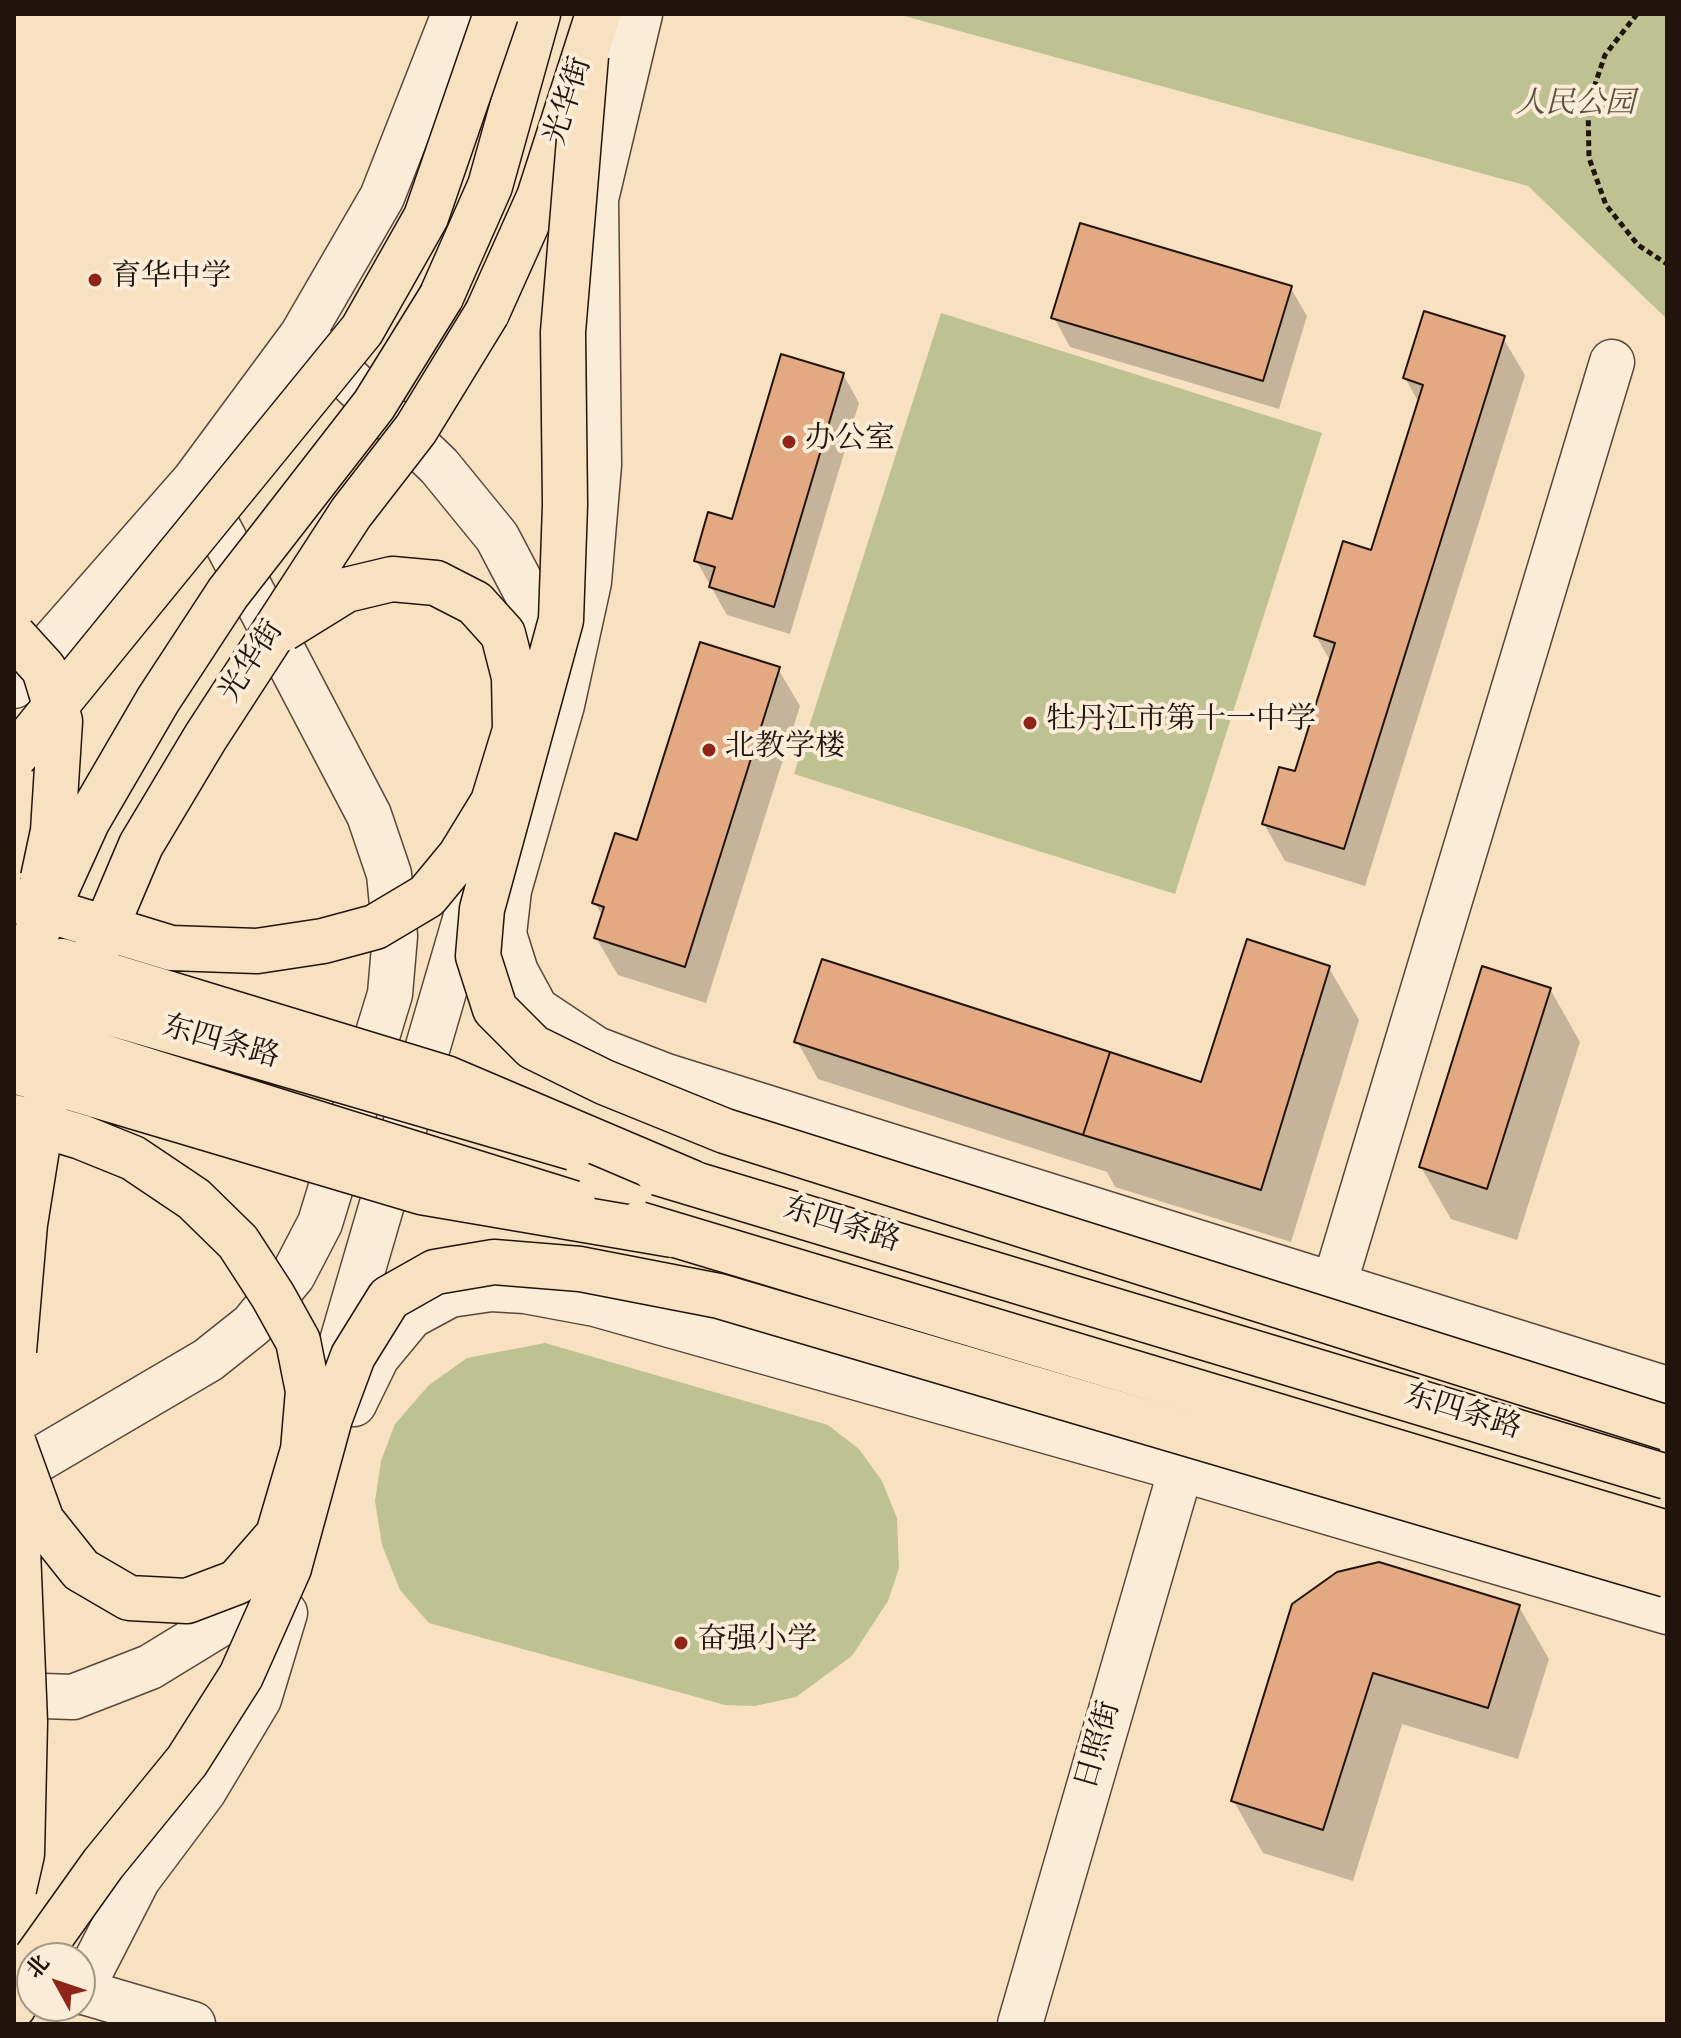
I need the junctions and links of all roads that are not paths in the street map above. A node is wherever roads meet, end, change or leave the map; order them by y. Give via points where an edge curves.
1 (454, 14) edge
2 (496, 14) edge
3 (538, 14) edge
4 (598, 14) edge
5 (640, 14) edge
6 (586, 56) junction
7 (302, 335) junction
8 (1612, 362) dead end
9 (194, 481) junction
10 (14, 636) edge
11 (271, 637) junction
12 (546, 644) junction
13 (14, 686) edge
14 (562, 705) junction
15 (14, 757) edge
16 (14, 900) edge
17 (19, 961) edge
18 (14, 998) edge
19 (14, 1029) edge
20 (14, 1071) edge
21 (14, 1117) edge
22 (673, 1235) junction
23 (1334, 1285) junction
24 (14, 1351) edge
25 (1667, 1389) edge
26 (1667, 1428) edge
27 (14, 1437) edge
28 (14, 1444) edge
29 (1181, 1469) junction
30 (14, 1474) edge
31 (1667, 1477) edge
32 (313, 1523) junction
33 (1667, 1533) edge
34 (1667, 1575) edge
35 (273, 1581) junction
36 (1667, 1612) edge
37 (14, 1695) edge
38 (14, 1889) edge
39 (47, 1942) edge
40 (96, 1961) edge
41 (96, 1997) edge
42 (193, 2024) edge
43 (1020, 2024) edge

1 - 7 street via 382,197
2 - 15 main road, bridge via 426,217 362,330
3 - 17 main road, 光华街, bridge via 490,186 441,297 374,405 228,593 158,700 87,822
4 - 6 main road, 光华街
5 - 14 street via 596,199 599,465 589,582
6 - 11 main road, 光华街, bridge via 539,197 487,313 416,429 351,513
6 - 26 main road, bridge via 563,332 561,620 482,909 478,956 495,1009 533,1047 725,1131
7 - 9 street
7 - 12 street via 439,466 497,537 538,615
8 - 23 street
9 - 13 street
9 - 30 street via 369,815 389,874 395,936 390,994 320,1223 293,1275 252,1325 208,1360
10 - 17 main road, bridge via 44,669 60,721 53,831
11 - 16 main road, bridge via 346,590 392,579 436,583 475,603 503,634 514,677 515,730 493,802 460,856 427,896 375,927 257,951 171,948
11 - 24 main road, 光华街, bridge via 141,845 88,970 43,1111 25,1224
12 - 14 street
12 - 35 street
14 - 23 street via 509,890 504,934 536,1009 596,1049 666,1076
17 - 18 main road, 光华街, bridge
17 - 31 main road, 东四条路, bridge via 446,1078 693,1183
19 - 22 main road, bridge
20 - 22 main road, bridge via 421,1192
21 - 28 main road, bridge via 133,1158 194,1199 238,1242 273,1296 298,1341 308,1391 303,1450 278,1535 237,1582 187,1601 129,1598 81,1570 42,1521
22 - 33 main road, bridge
23 - 25 street
27 - 28 main road, bridge
28 - 38 main road, bridge via 25,1722 22,1854
29 - 32 street via 595,1304 491,1289 450,1295 411,1316 377,1357 356,1397
29 - 36 street
29 - 43 street, 日照街
32 - 35 street
32 - 40 street via 259,1699 204,1791 138,1879
34 - 39 main road, bridge via 719,1296 580,1269 494,1262 435,1272 389,1298 353,1356 330,1418 289,1568 241,1676 187,1761
35 - 37 street via 217,1626 150,1667 73,1697
41 - 42 street

